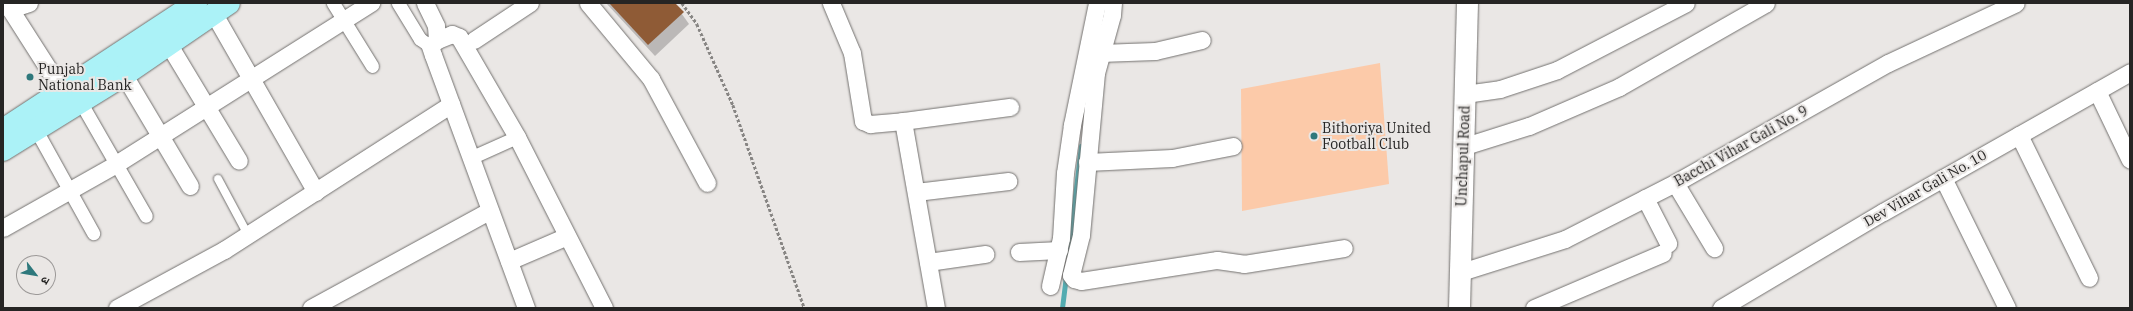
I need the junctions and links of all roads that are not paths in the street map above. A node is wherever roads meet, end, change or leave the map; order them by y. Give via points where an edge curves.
1 (29, 3) edge
2 (332, 3) edge
3 (371, 3) edge
4 (398, 3) edge
5 (424, 3) edge
6 (530, 3) edge
7 (588, 3) edge
8 (831, 3) edge
9 (1097, 3) edge
10 (1113, 3) edge
11 (1466, 3) edge
12 (1686, 3) edge
13 (1766, 3) edge
14 (2016, 3) edge
15 (213, 7) edge
16 (343, 19) junction
17 (474, 40) dead end
18 (1202, 40) dead end
19 (434, 43) junction
20 (169, 45) junction
21 (1100, 54) junction
22 (372, 66) dead end
23 (2130, 72) edge
24 (124, 74) junction
25 (251, 77) junction
26 (2097, 91) junction
27 (1465, 94) junction
28 (72, 97) junction
29 (451, 104) junction
30 (206, 106) junction
31 (1010, 108) dead end
32 (903, 121) junction
33 (3, 130) edge
34 (36, 130) junction
35 (161, 135) junction
36 (2019, 135) junction
37 (517, 137) junction
38 (1233, 146) dead end
39 (1464, 146) junction
40 (3, 150) edge
41 (470, 158) junction
42 (2130, 160) edge
43 (239, 161) dead end
44 (1087, 162) junction
45 (116, 164) junction
46 (1942, 178) junction
47 (218, 179) dead end
48 (1008, 181) dead end
49 (707, 183) dead end
50 (1675, 183) junction
51 (190, 186) dead end
52 (69, 190) junction
53 (316, 192) junction
54 (916, 192) junction
55 (1645, 198) junction
56 (489, 211) junction
57 (146, 216) dead end
58 (3, 228) edge
59 (93, 233) dead end
60 (248, 235) junction
61 (567, 236) junction
62 (1344, 248) dead end
63 (1714, 248) dead end
64 (1058, 250) junction
65 (1019, 252) dead end
66 (985, 254) dead end
67 (509, 261) junction
68 (928, 262) junction
69 (1458, 273) junction
70 (2089, 278) dead end
71 (1050, 286) dead end
72 (117, 308) edge
73 (311, 308) edge
74 (526, 308) edge
75 (604, 308) edge
76 (936, 308) edge
77 (1459, 308) edge
78 (1534, 308) edge
79 (1722, 308) edge
80 (2007, 308) edge

1 - 28 street via 10,9
2 - 16 street
3 - 16 street
4 - 19 street via 420,39
5 - 19 street via 436,26
6 - 17 street
7 - 49 street via 651,79
8 - 32 street via 852,53 863,121 870,124
9 - 64 street via 1089,31 1072,125
10 - 21 street
11 - 27 street, Unchapul Road
12 - 27 street via 1557,70 1500,89
13 - 39 street via 1619,87 1529,126
14 - 50 street, Bacchi Vihar Gali No. 9 via 1888,63
15 - 20 main road
15 - 25 street
15 - 28 main road
16 - 22 street
16 - 25 street
18 - 21 street via 1155,51
19 - 29 street
19 - 37 street via 452,34 459,37
20 - 24 main road
20 - 30 street
21 - 44 street via 1091,108
23 - 26 street, Dev Vihar Gali No. 10
24 - 28 main road
24 - 35 street
25 - 30 street
25 - 53 street
26 - 36 street, Dev Vihar Gali No. 10
26 - 42 street
27 - 39 street, Unchapul Road
28 - 33 main road
28 - 34 main road
28 - 45 street
29 - 41 street
29 - 53 street
30 - 35 street
30 - 43 street
31 - 32 street
32 - 54 street
34 - 40 main road
34 - 52 street
35 - 45 street
35 - 51 street
36 - 46 street, Dev Vihar Gali No. 10
36 - 70 street
37 - 41 street
37 - 61 street
38 - 44 street via 1172,158
39 - 69 street, Unchapul Road
41 - 56 street
44 - 62 street via 1080,235 1071,275 1074,279 1081,281 1217,260 1244,264
45 - 52 street
45 - 57 street
46 - 79 street, Dev Vihar Gali No. 10
46 - 80 street
47 - 60 lane
48 - 54 street
50 - 55 street, Bacchi Vihar Gali No. 9
50 - 63 street
52 - 58 street
52 - 59 street
53 - 60 street
54 - 68 street
55 - 69 street, Bacchi Vihar Gali No. 9 via 1565,239
55 - 78 street via 1666,248
56 - 67 street
56 - 73 street
60 - 72 street
61 - 67 street
61 - 75 street
64 - 65 street
64 - 71 street
66 - 68 street
67 - 74 street
68 - 76 street
69 - 77 street, Unchapul Road

